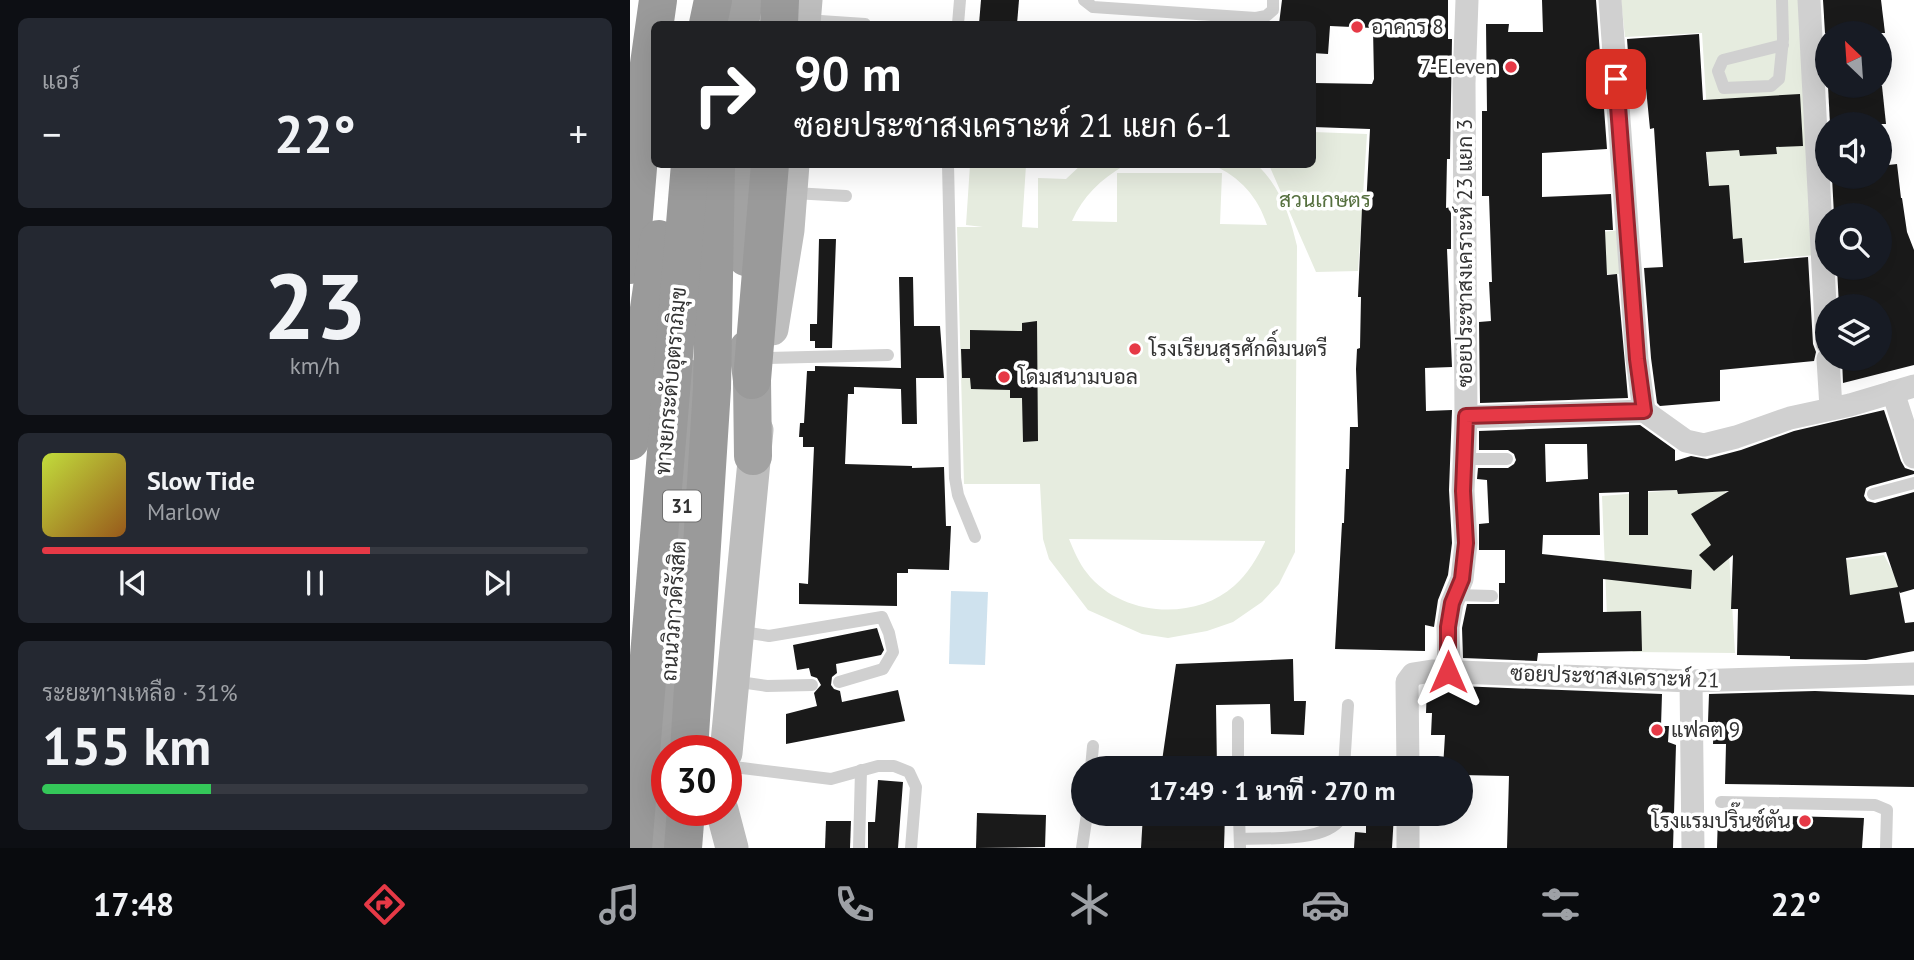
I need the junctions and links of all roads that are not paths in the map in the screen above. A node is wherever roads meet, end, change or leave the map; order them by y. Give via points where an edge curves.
1 (658, 0) edge
2 (683, 0) edge
3 (713, 0) edge
4 (718, 0) edge
5 (744, 0) edge
6 (751, 0) edge
7 (960, 0) edge
8 (1084, 0) edge
9 (1273, 0) edge
10 (1467, 0) edge
11 (1610, 0) edge
12 (1782, 0) edge
13 (1809, 0) edge
14 (795, 14) edge
15 (655, 21) edge
16 (682, 21) edge
17 (709, 21) edge
18 (718, 21) edge
19 (740, 21) edge
20 (751, 21) edge
21 (829, 21) edge
22 (958, 21) edge
23 (1783, 45) junction
24 (651, 50) edge
25 (667, 168) edge
26 (690, 168) edge
27 (714, 168) edge
28 (715, 168) edge
29 (748, 168) edge
30 (948, 168) edge
31 (784, 174) edge
32 (846, 196) dead end
33 (630, 264) edge
34 (1824, 294) edge
35 (888, 355) dead end
36 (760, 369) junction
37 (1829, 371) edge
38 (1904, 389) edge
39 (1831, 408) junction
40 (1644, 411) junction
41 (1466, 416) junction
42 (630, 441) edge
43 (753, 456) joint
44 (1914, 457) edge
45 (1465, 459) junction
46 (1507, 459) dead end
47 (1914, 483) edge
48 (1873, 494) dead end
49 (975, 537) dead end
50 (1456, 595) junction
51 (1492, 596) dead end
52 (737, 631) junction
53 (1448, 672) junction
54 (1914, 674) edge
55 (733, 681) junction
56 (1691, 681) junction
57 (839, 682) dead end
58 (812, 685) dead end
59 (1348, 705) dead end
60 (1238, 722) dead end
61 (690, 735) edge
62 (728, 735) edge
63 (1093, 746) dead end
64 (1092, 756) edge
65 (1238, 756) edge
66 (1345, 756) edge
67 (1408, 756) edge
68 (742, 768) edge
69 (861, 770) junction
70 (1721, 802) dead end
71 (684, 826) edge
72 (721, 826) edge
73 (726, 826) edge
74 (1085, 826) edge
75 (1239, 826) edge
76 (1335, 826) edge
77 (1408, 826) edge
78 (1240, 844) edge
79 (633, 848) edge
80 (657, 848) edge
81 (683, 848) edge
82 (719, 848) edge
83 (732, 848) edge
84 (859, 848) edge
85 (911, 848) edge
86 (1082, 848) edge
87 (1408, 848) edge
88 (1693, 848) edge
89 (1886, 848) edge

1 - 15 highway
2 - 16 highway
3 - 17 highway
4 - 18 highway
5 - 19 highway
6 - 20 highway
7 - 22 lane
8 - 9 lane via 1093,7 1256,18 1273,10
10 - 41 street, ซอยประชาสงเคราะห์ 23 แยก 3
11 - 40 street
12 - 23 lane
13 - 34 street
14 - 21 lane
23 - 23 lane via 1723,60 1718,71 1724,88 1771,86 1779,79
24 - 33 highway
25 - 42 highway, ทางยกระดับอุตราภิมุข
26 - 79 highway, ทางยกระดับอุตราภิมุข / 31
27 - 80 highway, ถนนวิภาวดีรังสิต / 31 via 693,355
28 - 61 highway via 712,388
29 - 36 highway via 746,307
30 - 49 lane via 955,478
31 - 32 lane
31 - 36 main road via 788,230
31 - 36 highway via 766,226
35 - 36 lane
36 - 43 highway
37 - 39 street
38 - 39 street
38 - 44 street
39 - 40 street via 1704,445 1686,441
40 - 41 street
41 - 45 street, ซอยประชาสงเคราะห์ 23 แยก 3
43 - 52 main road
45 - 46 lane
45 - 50 street, ซอยประชาสงเคราะห์ 23 แยก 3 via 1466,543
47 - 48 lane
50 - 51 lane
50 - 53 street, ซอยประชาสงเคราะห์ 23 แยก 3 via 1448,627
52 - 55 main road
52 - 57 lane via 769,636 882,617 893,652 883,669
53 - 56 street, ซอยประชาสงเคราะห์ 21
53 - 67 street, ซอยประชาสงเคราะห์ 21 via 1413,674 1407,682
54 - 56 street, ซอยประชาสงเคราะห์ 21
55 - 58 lane
55 - 62 main road
56 - 88 street
59 - 66 lane
60 - 65 lane
63 - 64 lane
68 - 69 lane via 831,779
69 - 84 lane
69 - 85 lane via 894,766 909,772 916,787
70 - 89 lane via 1875,805 1886,810
71 - 81 highway
72 - 82 main road
73 - 83 main road
74 - 86 lane
75 - 78 lane
76 - 78 lane via 1321,834
77 - 87 street

